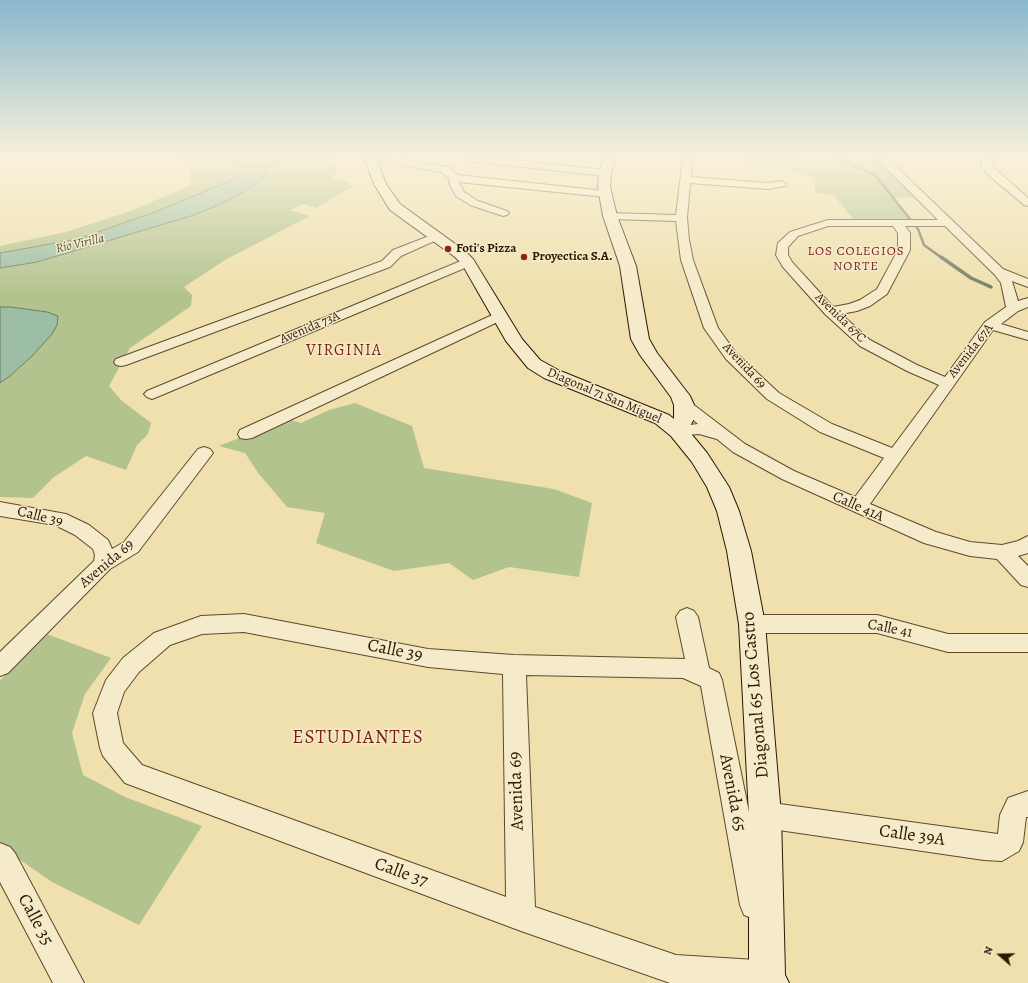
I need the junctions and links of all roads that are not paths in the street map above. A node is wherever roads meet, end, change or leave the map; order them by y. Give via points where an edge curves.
1 (393, 204) edge
2 (477, 204) edge
3 (607, 204) edge
4 (682, 204) edge
5 (928, 204) edge
6 (503, 212) dead end
7 (610, 216) junction
8 (681, 218) junction
9 (901, 223) junction
10 (948, 223) junction
11 (437, 236) junction
12 (468, 262) junction
13 (1000, 272) junction
14 (1028, 283) edge
15 (1028, 302) edge
16 (1013, 308) junction
17 (830, 311) junction
18 (498, 316) junction
19 (990, 325) junction
20 (1028, 336) edge
21 (121, 362) dead end
22 (947, 383) junction
23 (152, 394) dead end
24 (684, 405) junction
25 (678, 431) junction
26 (246, 434) dead end
27 (725, 436) junction
28 (204, 453) dead end
29 (895, 456) junction
30 (858, 507) junction
31 (0, 509) edge
32 (1028, 543) edge
33 (1002, 552) junction
34 (103, 564) junction
35 (1028, 579) edge
36 (687, 617) dead end
37 (752, 624) junction
38 (1028, 643) edge
39 (514, 665) junction
40 (0, 666) edge
41 (699, 674) junction
42 (114, 688) joint
43 (1028, 804) edge
44 (765, 815) junction
45 (0, 858) edge
46 (521, 918) junction
47 (769, 980) edge
48 (69, 983) edge

1 - 11 main road, Diagonal 71 San Miguel via 403,215
2 - 6 street
3 - 7 main road
4 - 8 street, Avenida 69
5 - 10 street
7 - 8 street
7 - 24 main road via 628,266 640,339
8 - 29 street, Avenida 69 via 687,260 711,328 731,356 773,396 826,428
9 - 10 street
9 - 17 street via 904,250 882,291 865,303
9 - 17 street, Avenida 67C via 828,223 806,229 786,240 782,246 782,255 787,264
10 - 13 street
11 - 12 main road, Diagonal 71 San Miguel
11 - 21 street via 397,253 386,264
12 - 18 main road, Diagonal 71 San Miguel
12 - 23 street, Avenida 73A
13 - 14 street
13 - 16 street via 1007,283
15 - 16 street, Avenida 67A
16 - 19 street, Avenida 67A
17 - 22 street, Avenida 67C via 878,351
18 - 25 main road, Diagonal 71 San Miguel via 534,364 551,374 662,419
18 - 26 street
19 - 20 street
19 - 22 street, Avenida 67A
22 - 29 street, Avenida 67A
24 - 25 main road via 685,417
24 - 27 street, Calle 41A
25 - 27 street, Calle 41A via 699,429
25 - 37 main road, Diagonal 65 Los Castro via 700,458 718,487 728,511 739,551
27 - 30 street, Calle 41A via 739,448 788,475
28 - 34 street, Avenida 69 via 131,547
29 - 30 street, Avenida 67A
30 - 33 street, Calle 41A via 931,538 970,549
31 - 34 street, Calle 39 via 59,519 82,530 101,546 105,555
32 - 33 street, Calle 41A via 1024,547
33 - 35 street
34 - 40 street, Avenida 69
36 - 41 street
37 - 38 street, Calle 41 via 877,624 948,643
37 - 44 main road, Diagonal 65 Los Castro
39 - 41 street, Calle 39 via 684,668
39 - 42 street, Calle 39 via 428,658 244,624 201,625 162,639 131,665
39 - 46 street, Avenida 69
41 - 47 street, Avenida 65 via 711,680
42 - 46 street, Calle 37 via 105,713 112,748 134,774
43 - 44 street, Calle 39A via 1017,807 1013,815 1010,842 1002,848
44 - 47 main road, Diagonal 65 Los Castro
45 - 48 street, Calle 35
46 - 47 street, Calle 37 via 676,970

